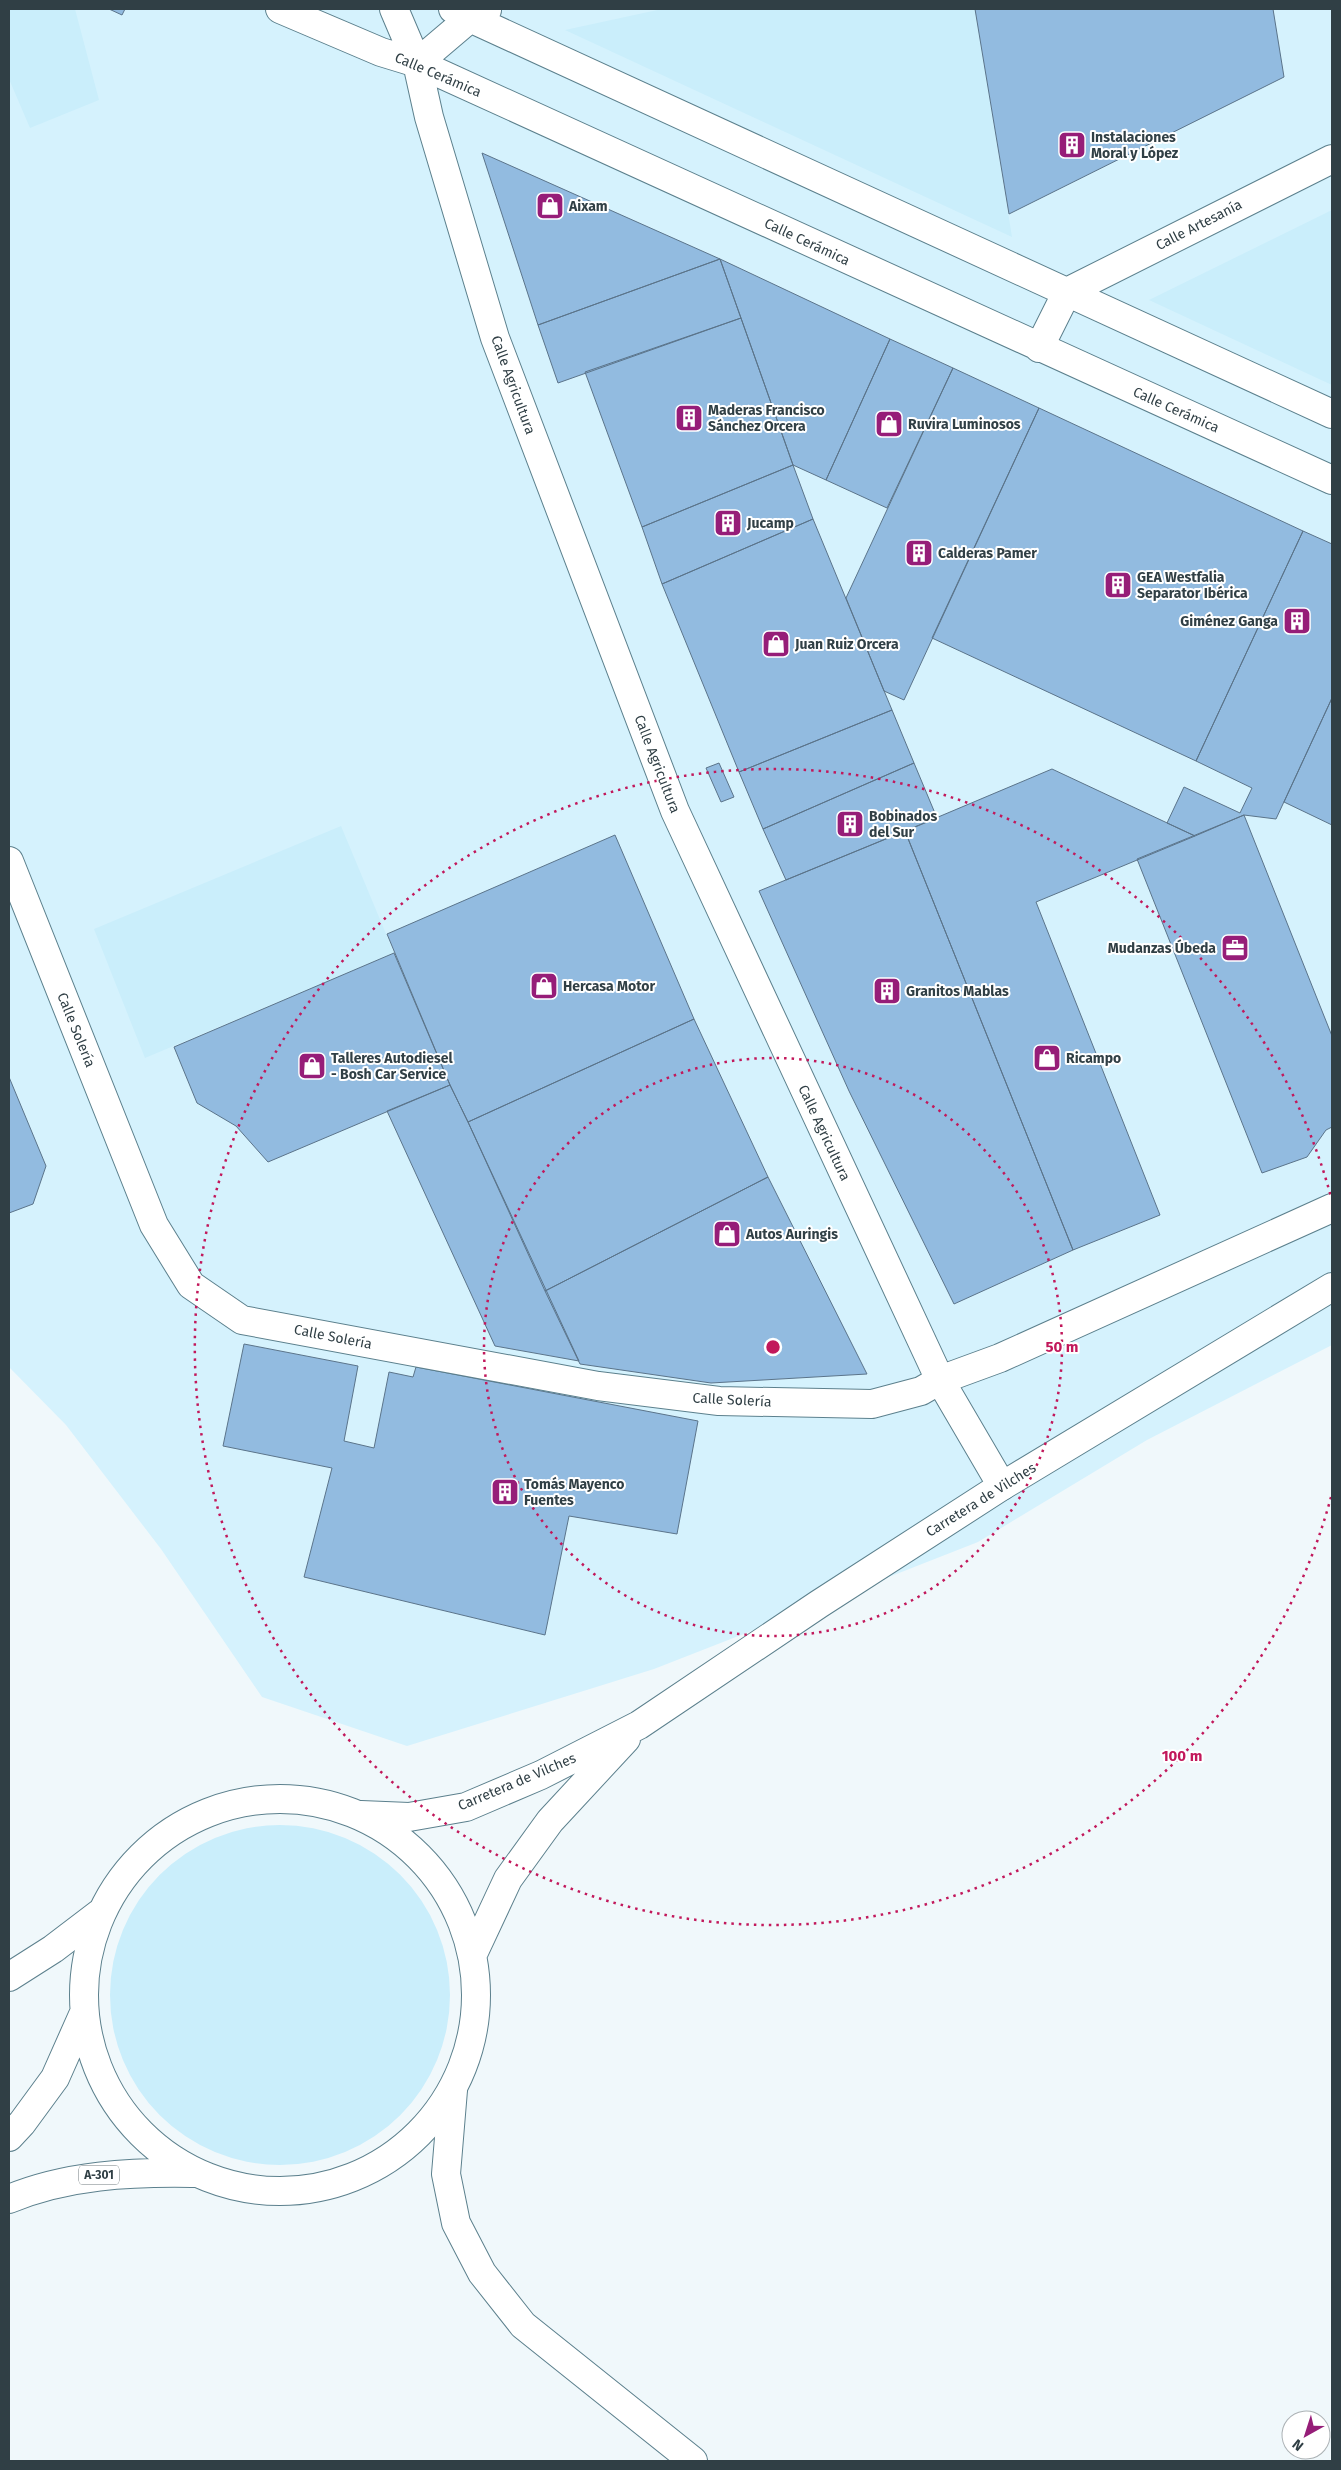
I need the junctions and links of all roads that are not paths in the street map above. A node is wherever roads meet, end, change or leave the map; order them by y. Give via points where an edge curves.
1 (280, 9) edge
2 (394, 9) edge
3 (471, 12) edge
4 (417, 63) junction
5 (1332, 159) edge
6 (1067, 292) junction
7 (1039, 348) junction
8 (1332, 414) edge
9 (1332, 480) edge
10 (9, 861) edge
11 (1332, 1208) edge
12 (1332, 1287) edge
13 (940, 1380) junction
14 (1002, 1486) junction
15 (639, 1725) junction
16 (360, 1815) junction
17 (100, 1914) junction
18 (472, 1956) junction
19 (9, 1977) edge
20 (83, 2015) junction
21 (453, 2090) junction
22 (9, 2137) edge
23 (192, 2172) junction
24 (9, 2199) edge
25 (693, 2461) edge

1 - 4 main road, Calle Cerámica via 381,52
2 - 4 main road, Calle Agricultura
3 - 4 main road
3 - 6 main road
4 - 7 main road, Calle Cerámica
4 - 13 main road, Calle Agricultura via 495,338 674,811
5 - 6 main road, Calle Artesanía
6 - 7 main road
6 - 8 main road
7 - 9 main road, Calle Cerámica
10 - 13 main road, Calle Solería via 154,1225 191,1285 242,1320 598,1386 719,1401 872,1404 921,1391
11 - 13 main road via 1000,1358
12 - 14 main road, Carretera de Vilches
13 - 14 main road, Calle Agricultura
14 - 15 main road, Carretera de Vilches
15 - 16 main road, Carretera de Vilches via 541,1775 466,1807 409,1817
15 - 18 main road, Carretera de Vilches via 550,1821 508,1879
16 - 17 main road via 310,1801 260,1799 212,1810 169,1832 132,1864
16 - 18 main road via 411,1849 450,1897
17 - 19 main road
17 - 20 main road via 85,1963
18 - 21 main road via 477,2001 470,2047
20 - 22 main road via 55,2078
20 - 23 main road via 106,2086 139,2133
21 - 23 main road via 417,2138 368,2173 310,2190 250,2191
21 - 25 main road via 446,2174 456,2223 482,2273 523,2325
23 - 24 main road, A-301 via 95,2176

